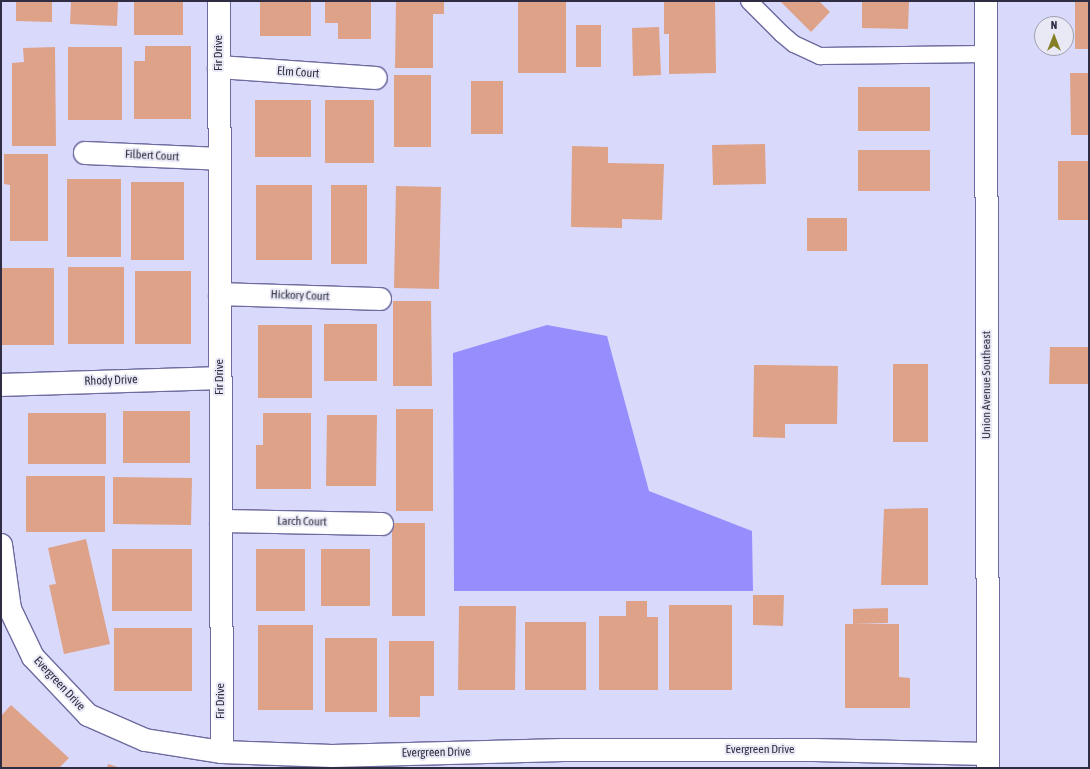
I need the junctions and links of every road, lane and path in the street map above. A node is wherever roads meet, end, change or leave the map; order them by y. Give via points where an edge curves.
1 (219, 1) edge
2 (749, 1) edge
3 (986, 1) edge
4 (986, 54) junction
5 (219, 67) junction
6 (376, 78) dead end
7 (85, 153) dead end
8 (220, 159) junction
9 (220, 294) junction
10 (380, 299) dead end
11 (220, 378) junction
12 (1, 385) edge
13 (221, 521) junction
14 (382, 524) dead end
15 (1, 545) edge
16 (222, 752) junction
17 (564, 759) edge
18 (814, 759) edge
19 (988, 761) edge
20 (332, 762) edge

1 - 5 street, Fir Drive
2 - 4 lane via 794,44 820,56
3 - 4 street, Union Avenue Southeast
4 - 19 street, Union Avenue Southeast
5 - 6 street, Elm Court
5 - 8 street, Fir Drive
7 - 8 street, Filbert Court
8 - 9 street, Fir Drive
9 - 10 street, Hickory Court
9 - 11 street, Fir Drive
11 - 12 street, Rhody Drive
11 - 13 street, Fir Drive
13 - 14 street, Larch Court
13 - 16 street, Fir Drive
15 - 16 street, Evergreen Drive via 10,609 33,657 88,715 145,740
16 - 20 street, Evergreen Drive
17 - 18 street, Evergreen Drive
17 - 20 street, Evergreen Drive
18 - 19 street, Evergreen Drive

